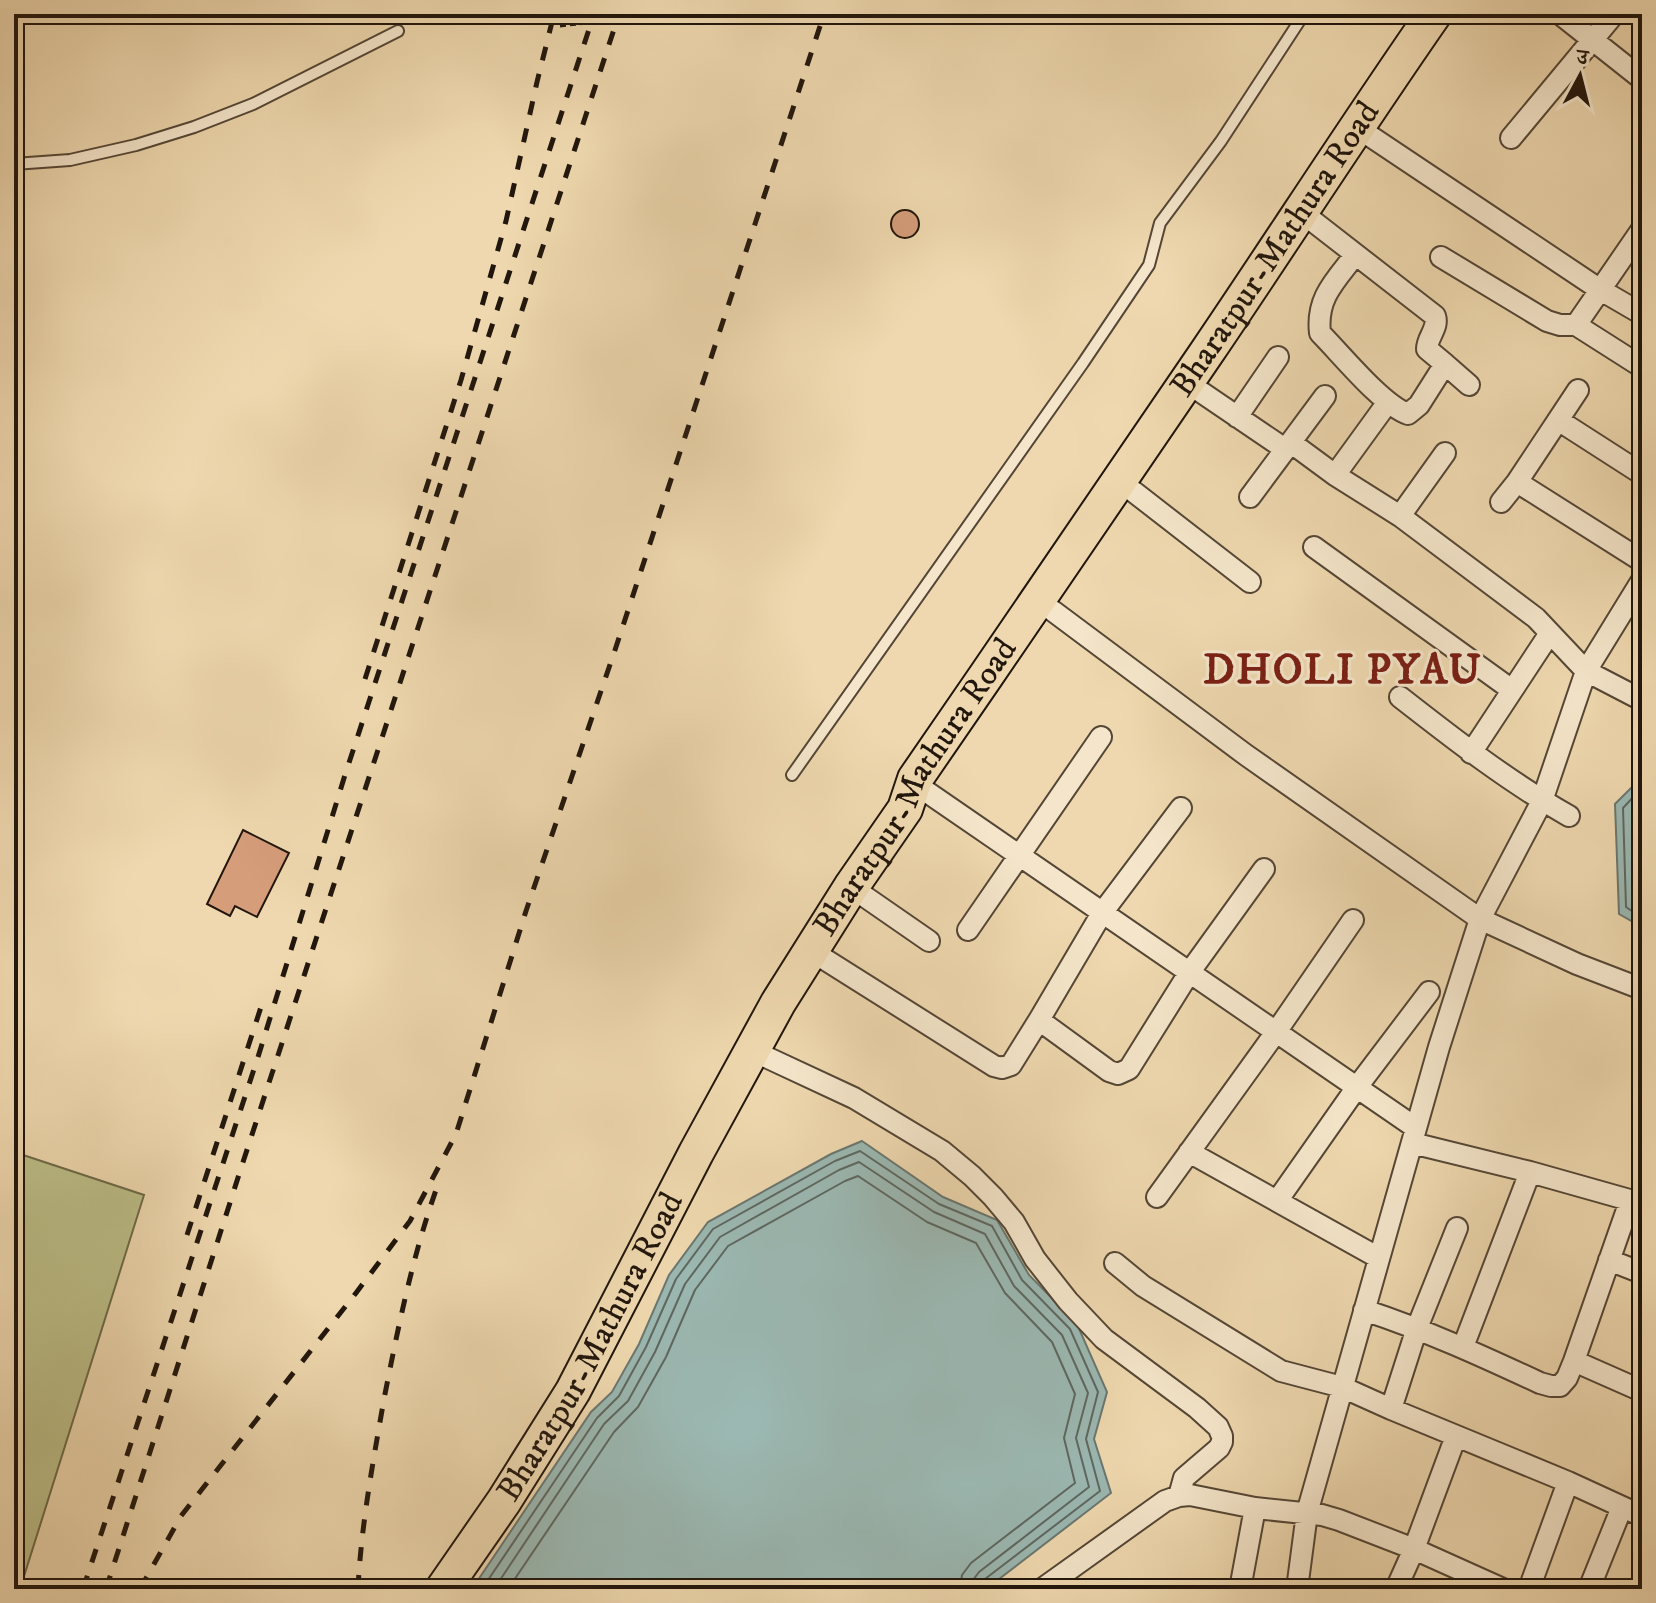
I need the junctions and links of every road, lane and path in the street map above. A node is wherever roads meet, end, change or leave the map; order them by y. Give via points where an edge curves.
1 (1304, 14) edge
2 (1560, 14) edge
3 (1614, 14) edge
4 (1448, 15) edge
5 (586, 23) dead end
6 (560, 26) dead end
7 (398, 31) dead end
8 (1592, 40) junction
9 (1642, 79) edge
10 (1370, 136) junction
11 (1511, 138) dead end
12 (14, 164) edge
13 (1314, 222) junction
14 (1642, 229) edge
15 (1281, 255) junction
16 (1355, 255) junction
17 (1441, 257) dead end
18 (1599, 289) junction
19 (1642, 314) edge
20 (1576, 325) junction
21 (1278, 357) dead end
22 (1445, 364) junction
23 (1642, 367) edge
24 (1469, 385) dead end
25 (1578, 390) dead end
26 (1201, 392) junction
27 (1325, 396) dead end
28 (1388, 402) junction
29 (1237, 417) junction
30 (1558, 420) junction
31 (1289, 446) junction
32 (1445, 453) dead end
33 (1642, 474) edge
34 (1335, 475) junction
35 (1517, 482) junction
36 (1134, 492) junction
37 (1250, 497) dead end
38 (1501, 502) dead end
39 (1400, 516) junction
40 (1314, 547) dead end
41 (1642, 561) edge
42 (1642, 580) edge
43 (1250, 582) dead end
44 (1053, 611) junction
45 (1550, 633) junction
46 (1586, 671) junction
47 (1512, 690) junction
48 (1400, 697) dead end
49 (1638, 698) dead end
50 (1101, 737) dead end
51 (1471, 753) junction
52 (792, 775) dead end
53 (916, 800) junction
54 (1542, 801) junction
55 (1181, 808) dead end
56 (1569, 816) dead end
57 (1019, 857) junction
58 (1264, 869) dead end
59 (851, 887) junction
60 (1102, 913) junction
61 (1480, 919) junction
62 (1353, 920) dead end
63 (968, 930) dead end
64 (929, 941) dead end
65 (810, 950) junction
66 (1189, 973) junction
67 (1642, 989) edge
68 (1429, 992) dead end
69 (1039, 1020) junction
70 (1276, 1032) junction
71 (751, 1050) junction
72 (1357, 1087) junction
73 (1414, 1135) junction
74 (1189, 1152) junction
75 (1530, 1172) junction
76 (1157, 1197) dead end
77 (1277, 1201) junction
78 (1636, 1202) edge
79 (1457, 1228) dead end
80 (1379, 1258) junction
81 (1609, 1260) junction
82 (1115, 1263) dead end
83 (1642, 1273) edge
84 (1364, 1310) junction
85 (1417, 1328) junction
86 (1463, 1347) junction
87 (1574, 1361) junction
88 (1342, 1387) junction
89 (1642, 1391) edge
90 (1391, 1409) junction
91 (1456, 1436) junction
92 (1568, 1482) junction
93 (1179, 1496) junction
94 (1622, 1507) junction
95 (1255, 1508) junction
96 (1307, 1513) junction
97 (1642, 1516) edge
98 (1414, 1549) junction
99 (443, 1589) edge
100 (1042, 1589) edge
101 (1240, 1589) edge
102 (1297, 1589) edge
103 (1396, 1589) edge
104 (1503, 1589) edge
105 (1529, 1589) edge
106 (1589, 1589) edge

1 - 52 lane via 1160,223 1149,265
2 - 8 street
3 - 8 street
4 - 10 highway, Bharatpur-Mathura Road
4 - 15 highway, Bharatpur-Mathura Road via 1357,125
5 - 6 path
7 - 12 lane via 253,104 194,127 70,160
8 - 9 street
8 - 11 street
10 - 13 highway, Bharatpur-Mathura Road
10 - 18 street
13 - 15 highway, Bharatpur-Mathura Road
13 - 16 street
14 - 18 street
15 - 26 highway, Bharatpur-Mathura Road
15 - 53 highway, Bharatpur-Mathura Road via 915,779
16 - 22 street via 1435,316 1427,349
16 - 28 street via 1324,296 1320,333
17 - 20 street via 1547,321
18 - 19 street
18 - 20 street
20 - 23 street
21 - 29 street
22 - 24 street
22 - 28 street via 1413,411 1408,414
25 - 30 street
26 - 29 street
26 - 36 highway, Bharatpur-Mathura Road
27 - 31 street
28 - 34 street
29 - 31 street
30 - 33 street
30 - 35 street
31 - 34 street
31 - 37 street
32 - 39 street
34 - 39 street
35 - 38 street
35 - 41 street
36 - 43 street
36 - 44 highway, Bharatpur-Mathura Road
39 - 45 street
40 - 47 street
42 - 46 street
44 - 53 highway, Bharatpur-Mathura Road via 960,748
44 - 61 street
45 - 46 street
45 - 47 street
46 - 49 street
46 - 54 street
47 - 51 street
48 - 51 street
50 - 57 street
51 - 54 street
53 - 57 street
53 - 59 highway, Bharatpur-Mathura Road
54 - 56 street
54 - 61 street
55 - 60 street
57 - 60 street
57 - 63 street
58 - 66 street
59 - 64 street
59 - 65 highway, Bharatpur-Mathura Road
60 - 66 street
60 - 69 street
61 - 67 street
61 - 73 street
62 - 70 street
65 - 69 street via 994,1066 1011,1065
65 - 71 highway, Bharatpur-Mathura Road
66 - 69 street via 1129,1069 1118,1074
66 - 70 street
68 - 72 street
70 - 72 street
70 - 74 street
71 - 93 street via 854,1098 942,1151 993,1197 1035,1259 1097,1332 1218,1427 1219,1448 1184,1478
71 - 99 highway, Bharatpur-Mathura Road via 573,1391
72 - 73 street
72 - 77 street
73 - 75 street
73 - 80 street
74 - 76 street
74 - 77 street
75 - 78 street
75 - 86 street
77 - 80 street
78 - 81 street
79 - 85 street
80 - 84 street
81 - 83 street
81 - 87 street
82 - 88 street via 1143,1286 1281,1371
84 - 85 street
84 - 88 street
85 - 86 street
85 - 90 street
86 - 87 street via 1551,1386 1560,1386
87 - 89 street
88 - 90 street
88 - 96 street
90 - 91 street
91 - 92 street
91 - 98 street
92 - 94 street
92 - 105 street
93 - 95 street
93 - 100 street
94 - 97 street
94 - 106 street
95 - 96 street
95 - 101 street
96 - 98 street
96 - 102 street
98 - 103 street
98 - 104 street

